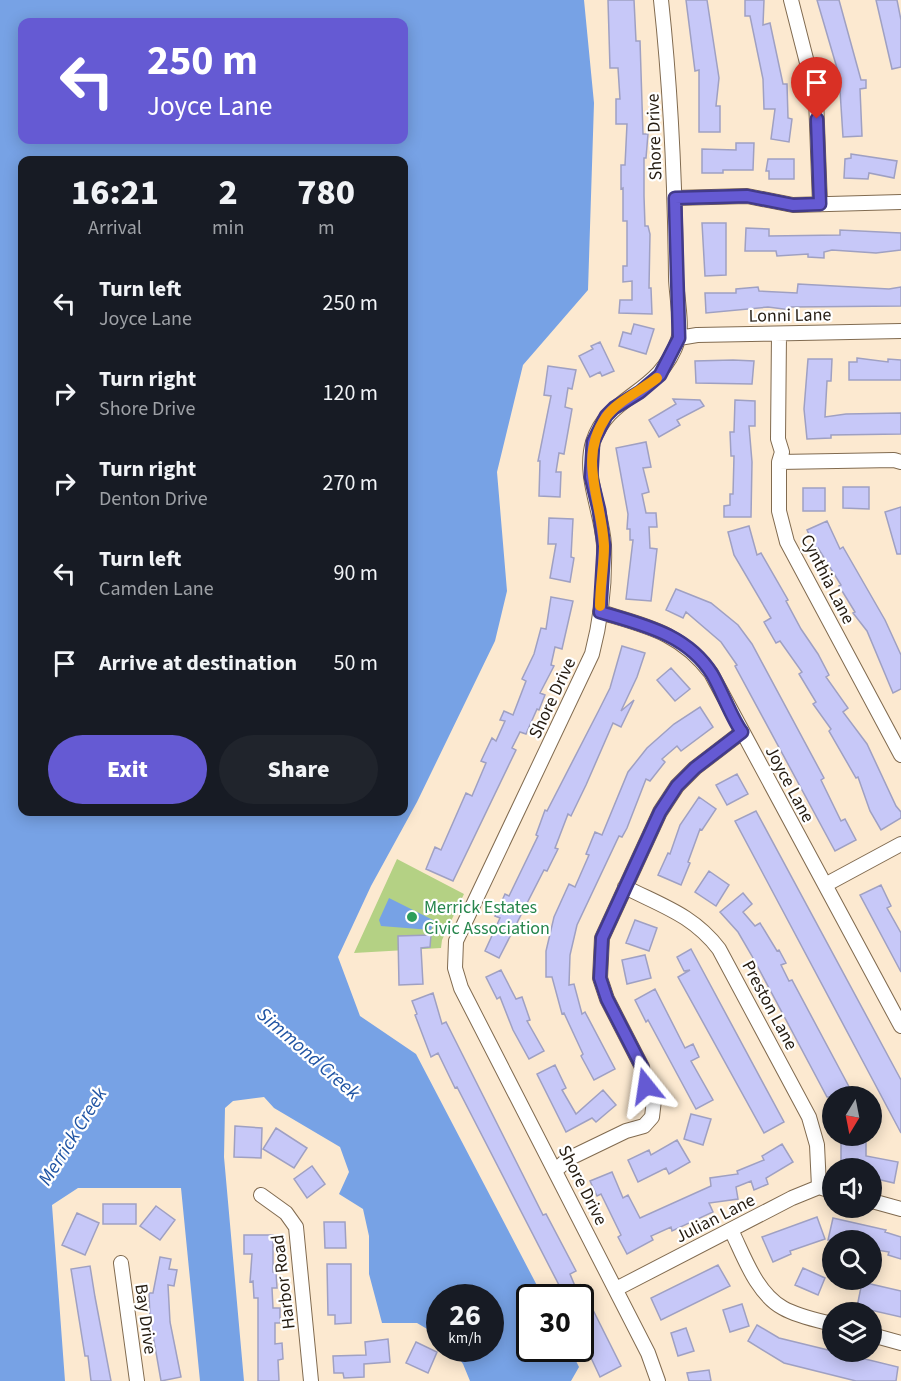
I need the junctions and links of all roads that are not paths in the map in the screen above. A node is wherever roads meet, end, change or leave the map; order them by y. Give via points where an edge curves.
1 (661, 0) edge
2 (791, 0) edge
3 (675, 198) junction
4 (901, 202) edge
5 (820, 204) junction
6 (901, 331) edge
7 (779, 334) junction
8 (679, 338) junction
9 (779, 462) junction
10 (901, 462) edge
11 (600, 612) junction
12 (742, 732) junction
13 (901, 755) edge
14 (901, 844) edge
15 (825, 885) junction
16 (625, 887) junction
17 (901, 1026) edge
18 (822, 1169) edge
19 (555, 1171) junction
20 (822, 1190) edge
21 (261, 1195) dead end
22 (882, 1204) edge
23 (901, 1209) edge
24 (731, 1230) junction
25 (121, 1263) dead end
26 (616, 1289) junction
27 (822, 1321) edge
28 (882, 1338) edge
29 (901, 1343) edge
30 (137, 1381) edge
31 (311, 1381) edge
32 (658, 1381) edge

1 - 3 street, Shore Drive
2 - 5 street via 816,98
3 - 5 street via 747,196 793,205
3 - 8 street, Shore Drive
4 - 5 street
6 - 7 street, Lonni Lane
7 - 8 street, Lonni Lane
7 - 9 street, Cynthia Lane
8 - 11 street, Shore Drive via 660,375 606,416 593,442 591,477 604,546
9 - 10 street
9 - 13 street, Cynthia Lane via 779,511 787,542
11 - 12 street, Joyce Lane via 660,630 689,648 711,673
11 - 19 street, Shore Drive via 583,677 456,941 454,954 461,988
12 - 15 street, Joyce Lane
12 - 16 street via 677,786 660,812
14 - 15 street
15 - 17 street, Joyce Lane
16 - 18 street, Preston Lane via 692,920 719,949 809,1117
16 - 19 street via 602,938 598,969 607,999 642,1067 654,1100 652,1117 644,1126 568,1159
19 - 26 street, Shore Drive
20 - 24 street, Julian Lane via 792,1198
21 - 31 street, Harbor Road via 296,1227
22 - 23 street
24 - 26 street, Julian Lane
24 - 27 street via 759,1285 773,1302
25 - 30 street, Bay Drive
26 - 32 street, Shore Drive
28 - 29 street

